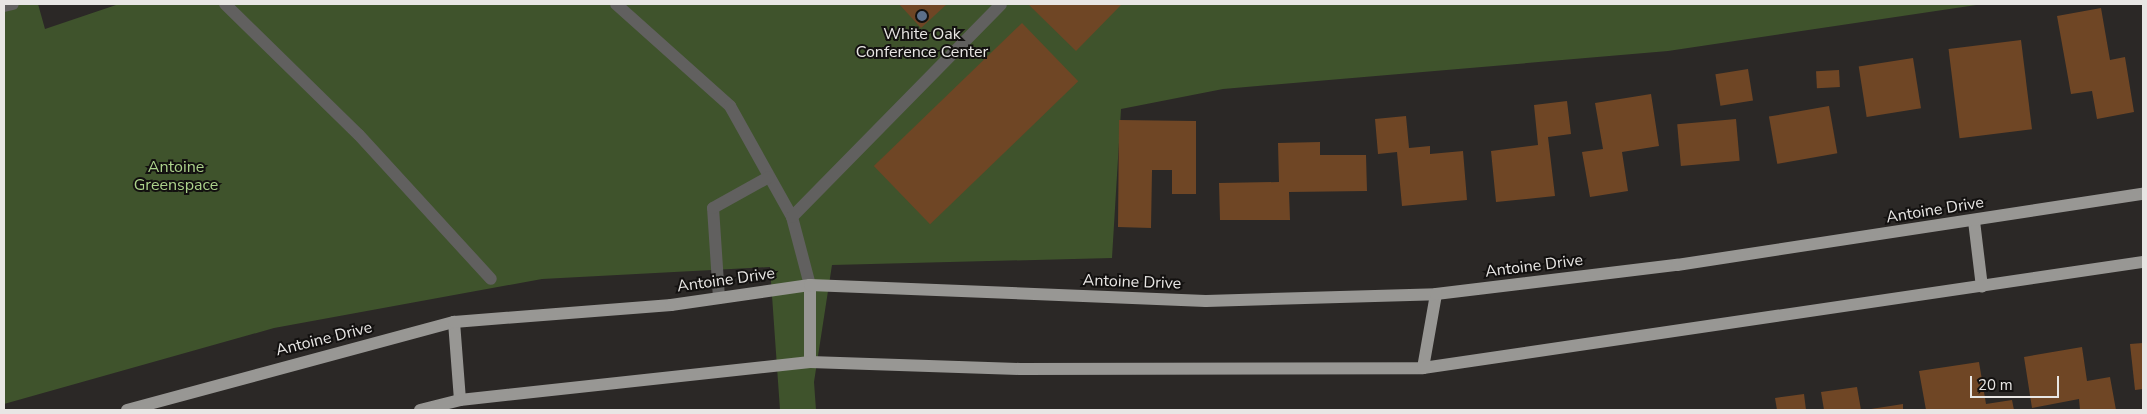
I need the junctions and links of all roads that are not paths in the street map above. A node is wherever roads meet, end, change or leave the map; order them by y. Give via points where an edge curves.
1 (13, 4) edge
2 (225, 4) edge
3 (616, 4) edge
4 (1001, 4) edge
5 (4, 6) edge
6 (769, 177) junction
7 (2143, 194) edge
8 (792, 218) junction
9 (1974, 221) junction
10 (2143, 262) edge
11 (491, 279) dead end
12 (810, 285) junction
13 (1982, 287) junction
14 (1436, 294) junction
15 (719, 298) junction
16 (454, 322) junction
17 (810, 362) junction
18 (1423, 368) junction
19 (460, 400) junction
20 (127, 410) edge
21 (420, 410) edge

1 - 5 street
2 - 11 street via 359,135
3 - 6 street via 730,106
4 - 8 street
6 - 8 street
6 - 15 street via 712,208
7 - 9 main road, Antoine Drive
8 - 12 street
9 - 13 main road
9 - 14 main road, Antoine Drive
10 - 13 main road
12 - 14 main road, Antoine Drive via 1206,301
12 - 15 main road, Antoine Drive
12 - 17 main road
13 - 18 main road
14 - 18 main road
15 - 16 main road, Antoine Drive
16 - 19 main road
16 - 20 main road, Antoine Drive
17 - 18 main road via 1020,369
17 - 19 main road
19 - 21 main road

